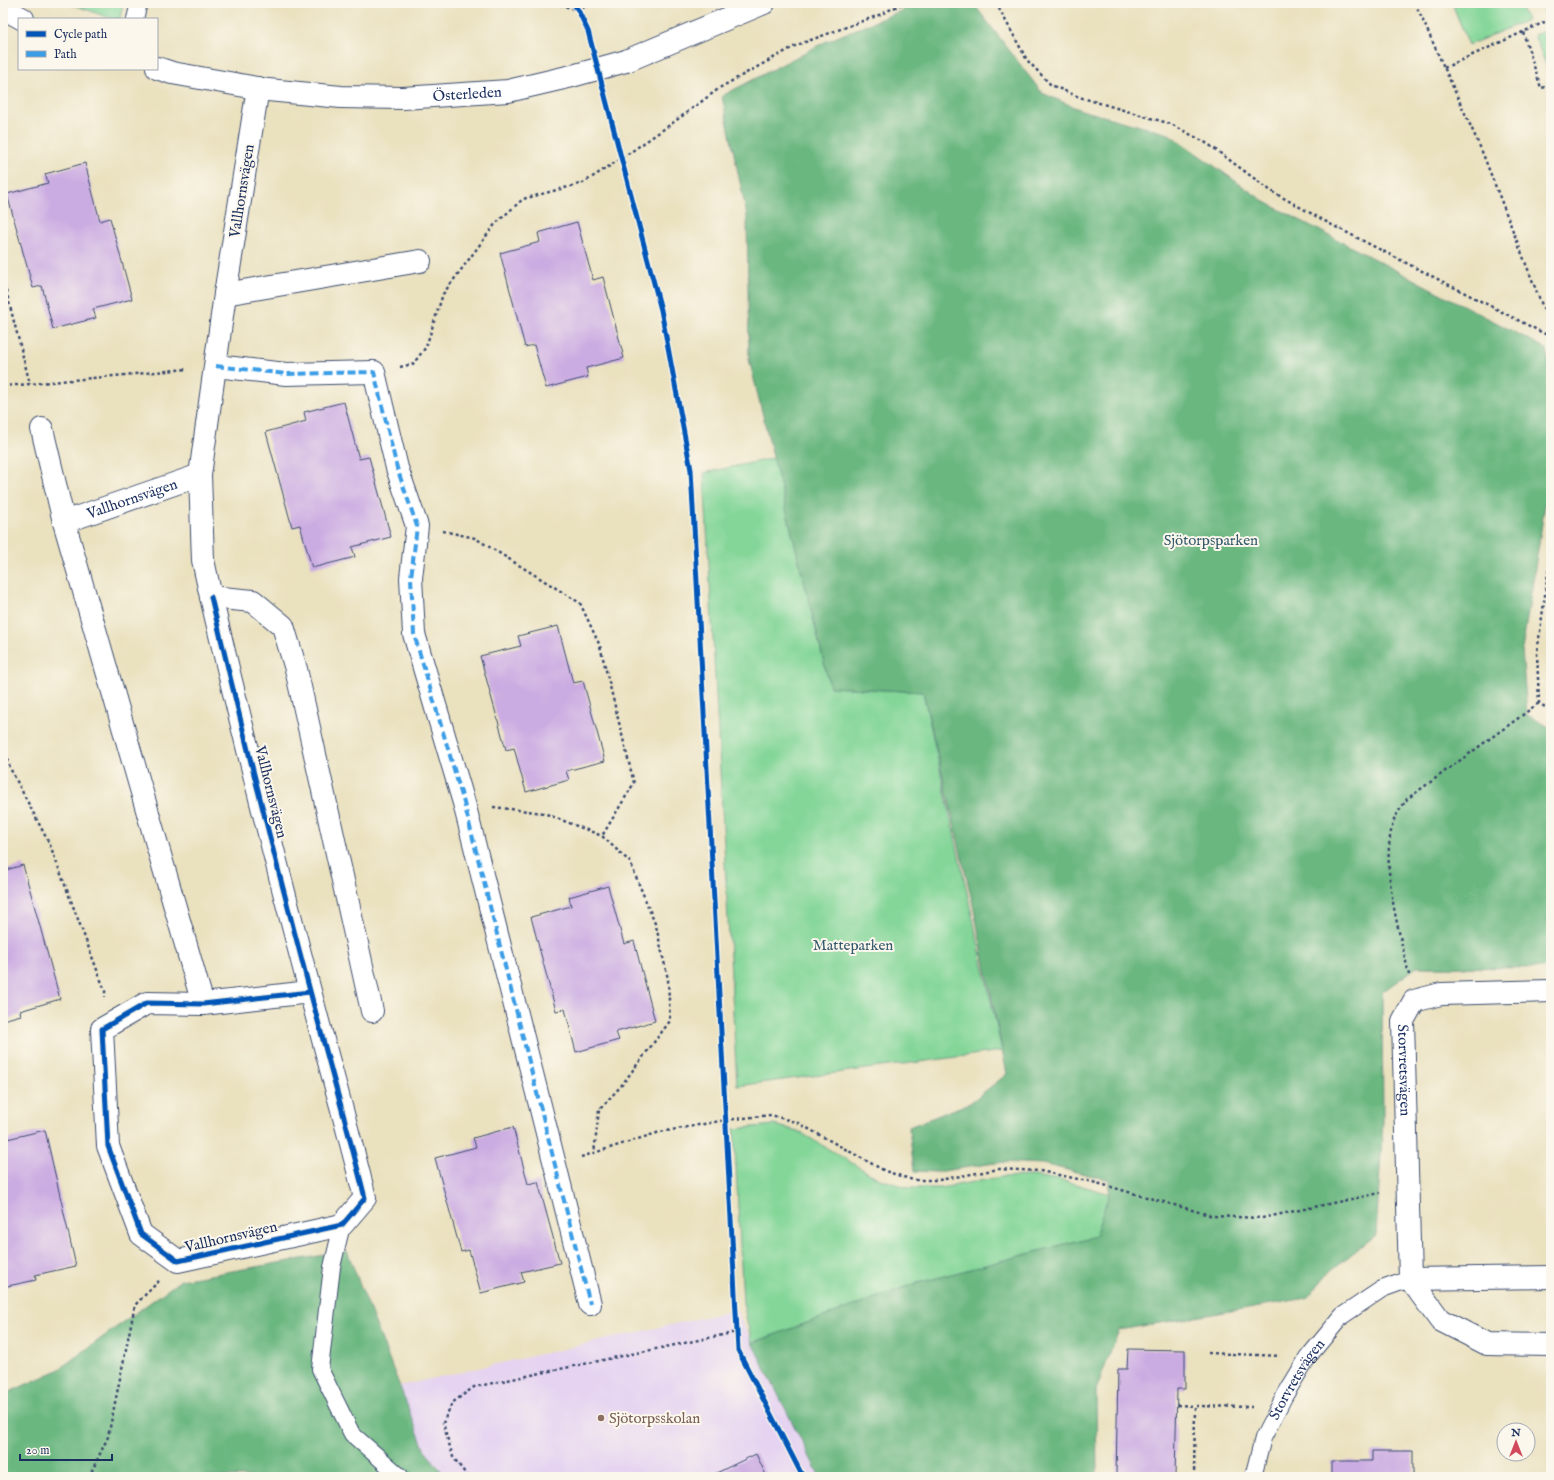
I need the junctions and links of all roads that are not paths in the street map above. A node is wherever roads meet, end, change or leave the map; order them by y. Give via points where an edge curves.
1 (139, 3) edge
2 (764, 3) edge
3 (3, 8) edge
4 (21, 18) edge
5 (135, 18) edge
6 (158, 68) edge
7 (258, 88) junction
8 (420, 261) dead end
9 (225, 294) junction
10 (216, 366) junction
11 (42, 429) dead end
12 (200, 475) junction
13 (64, 522) junction
14 (211, 597) junction
15 (1551, 991) edge
16 (310, 992) junction
17 (203, 1004) junction
18 (372, 1011) dead end
19 (342, 1225) junction
20 (1551, 1277) edge
21 (1410, 1279) junction
22 (590, 1304) dead end
23 (1551, 1345) edge
24 (401, 1477) edge
25 (1253, 1477) edge

1 - 5 lane
2 - 7 street, Österleden, bridge via 626,61 508,91 404,98 341,97
3 - 4 street
6 - 7 street, Österleden
7 - 9 street, Vallhornsvägen
8 - 9 street
9 - 10 street, Vallhornsvägen
10 - 12 street, Vallhornsvägen
10 - 22 street via 286,374 374,372 397,468 417,526 411,578 414,634 464,803
11 - 13 street
12 - 13 street, Vallhornsvägen
12 - 14 street, Vallhornsvägen via 203,560
13 - 17 street
14 - 16 street, Vallhornsvägen via 240,721
14 - 18 street via 254,601 283,626 296,669
15 - 21 street, Storvretsvägen via 1441,994 1414,1001 1403,1021
16 - 17 street
16 - 19 street, Vallhornsvägen via 365,1198
17 - 19 street, Vallhornsvägen via 148,1003 102,1029 108,1146 141,1234 178,1261
19 - 24 lane via 332,1267 320,1368 352,1434
20 - 21 street, Storvretsvägen
21 - 23 street via 1440,1320 1487,1344
21 - 25 lane, Storvretsvägen via 1382,1289 1342,1316 1308,1357 1263,1438

